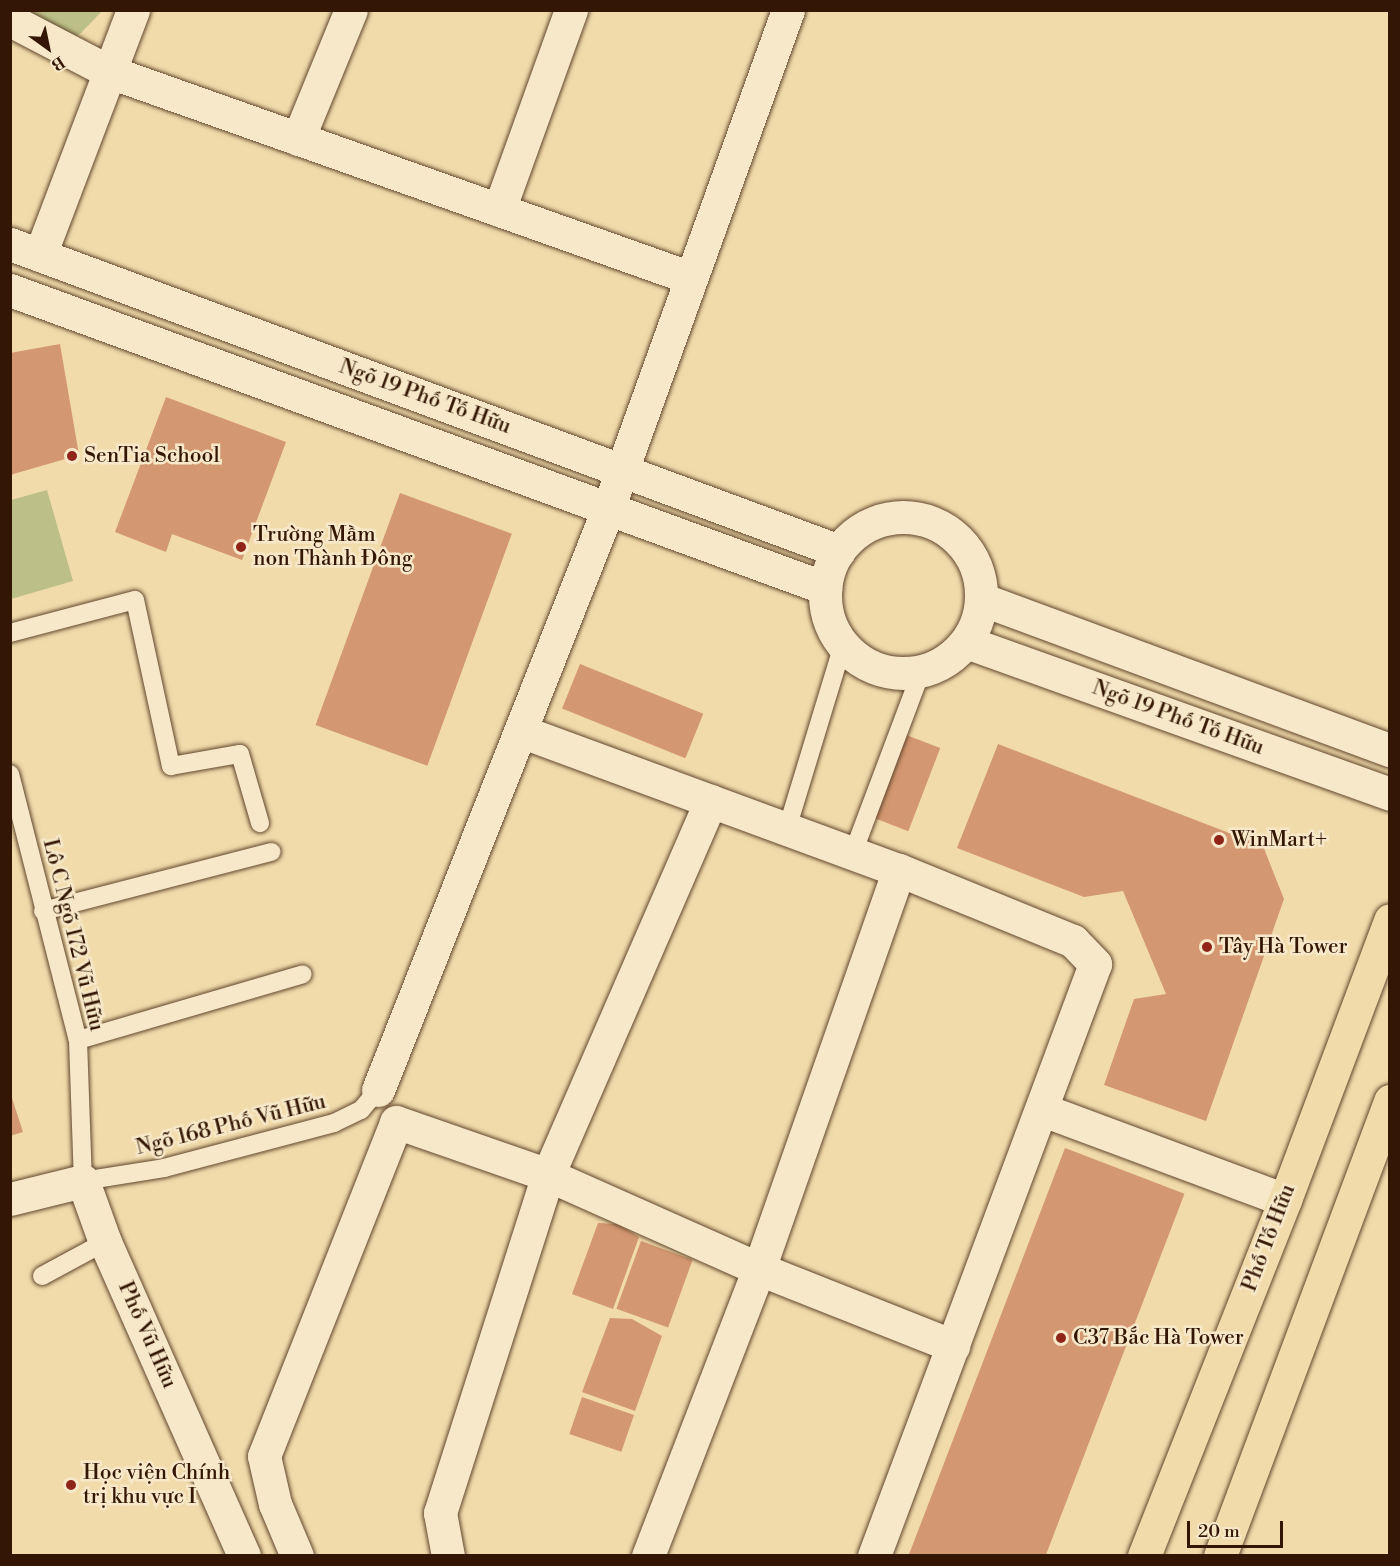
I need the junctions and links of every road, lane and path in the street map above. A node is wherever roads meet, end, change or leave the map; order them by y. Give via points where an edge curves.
1 (133, 10) edge
2 (351, 10) edge
3 (571, 10) edge
4 (788, 10) edge
5 (10, 20) edge
6 (110, 72) junction
7 (298, 139) junction
8 (499, 210) junction
9 (10, 243) edge
10 (40, 255) junction
11 (691, 278) junction
12 (10, 290) edge
13 (622, 471) junction
14 (609, 509) junction
15 (839, 551) junction
16 (825, 588) junction
17 (981, 599) junction
18 (10, 633) edge
19 (966, 642) junction
20 (843, 645) junction
21 (921, 672) junction
22 (523, 732) junction
23 (1389, 750) edge
24 (10, 774) edge
25 (1389, 794) edge
26 (711, 801) junction
27 (260, 824) dead end
28 (787, 829) junction
29 (271, 852) dead end
30 (853, 853) junction
31 (899, 870) junction
32 (43, 911) junction
33 (1389, 920) edge
34 (303, 974) dead end
35 (78, 1040) junction
36 (378, 1090) joint
37 (1389, 1101) edge
38 (1043, 1110) junction
39 (548, 1175) junction
40 (83, 1181) junction
41 (10, 1199) edge
42 (1285, 1200) junction
43 (105, 1242) junction
44 (759, 1269) junction
45 (42, 1276) dead end
46 (953, 1347) junction
47 (244, 1556) edge
48 (297, 1556) edge
49 (448, 1556) edge
50 (648, 1556) edge
51 (874, 1556) edge
52 (1144, 1556) edge
53 (1220, 1556) edge

1 - 6 street
2 - 7 street
3 - 8 street
4 - 11 street
5 - 6 street
6 - 7 street
6 - 10 street
7 - 8 street
8 - 11 street
9 - 10 street, Ngõ 19 Phố Tố Hữu
10 - 13 street, Ngõ 19 Phố Tố Hữu
11 - 13 street
12 - 14 street, Ngõ 19 Phố Tố Hữu
13 - 14 street
13 - 15 street, Ngõ 19 Phố Tố Hữu
14 - 16 street, Ngõ 19 Phố Tố Hữu
14 - 22 street
15 - 16 street
15 - 17 street via 856,533 879,521 904,517 929,521 951,533 968,551 979,574
16 - 20 street via 832,628
17 - 19 street
17 - 23 street, Ngõ 19 Phố Tố Hữu
18 - 27 lane via 135,600 171,766 240,754
19 - 21 street via 945,660
19 - 25 street, Ngõ 19 Phố Tố Hữu
20 - 21 street via 878,669 899,674
20 - 28 lane
21 - 30 lane
22 - 26 street
22 - 36 street
24 - 32 lane, Lô C Ngõ 172 Vũ Hữu
26 - 28 street
26 - 39 street
28 - 30 street
29 - 32 lane
30 - 31 street
31 - 38 street via 1073,942 1095,964
31 - 44 street
32 - 35 lane, Lô C Ngõ 172 Vũ Hữu
33 - 42 main road, Phố Tố Hữu
34 - 35 lane
35 - 40 lane, Lô C Ngõ 172 Vũ Hữu
36 - 40 lane, Ngõ 168 Phố Vũ Hữu via 361,1110 334,1123 164,1168
37 - 53 main road
38 - 42 street
38 - 46 street
39 - 44 street
39 - 48 street via 396,1122 264,1456 275,1504
39 - 49 street via 440,1513
40 - 41 street
40 - 43 street, Phố Vũ Hữu
42 - 52 main road, Phố Tố Hữu
43 - 45 lane
43 - 47 street, Phố Vũ Hữu
44 - 46 street
44 - 50 street
46 - 51 street

